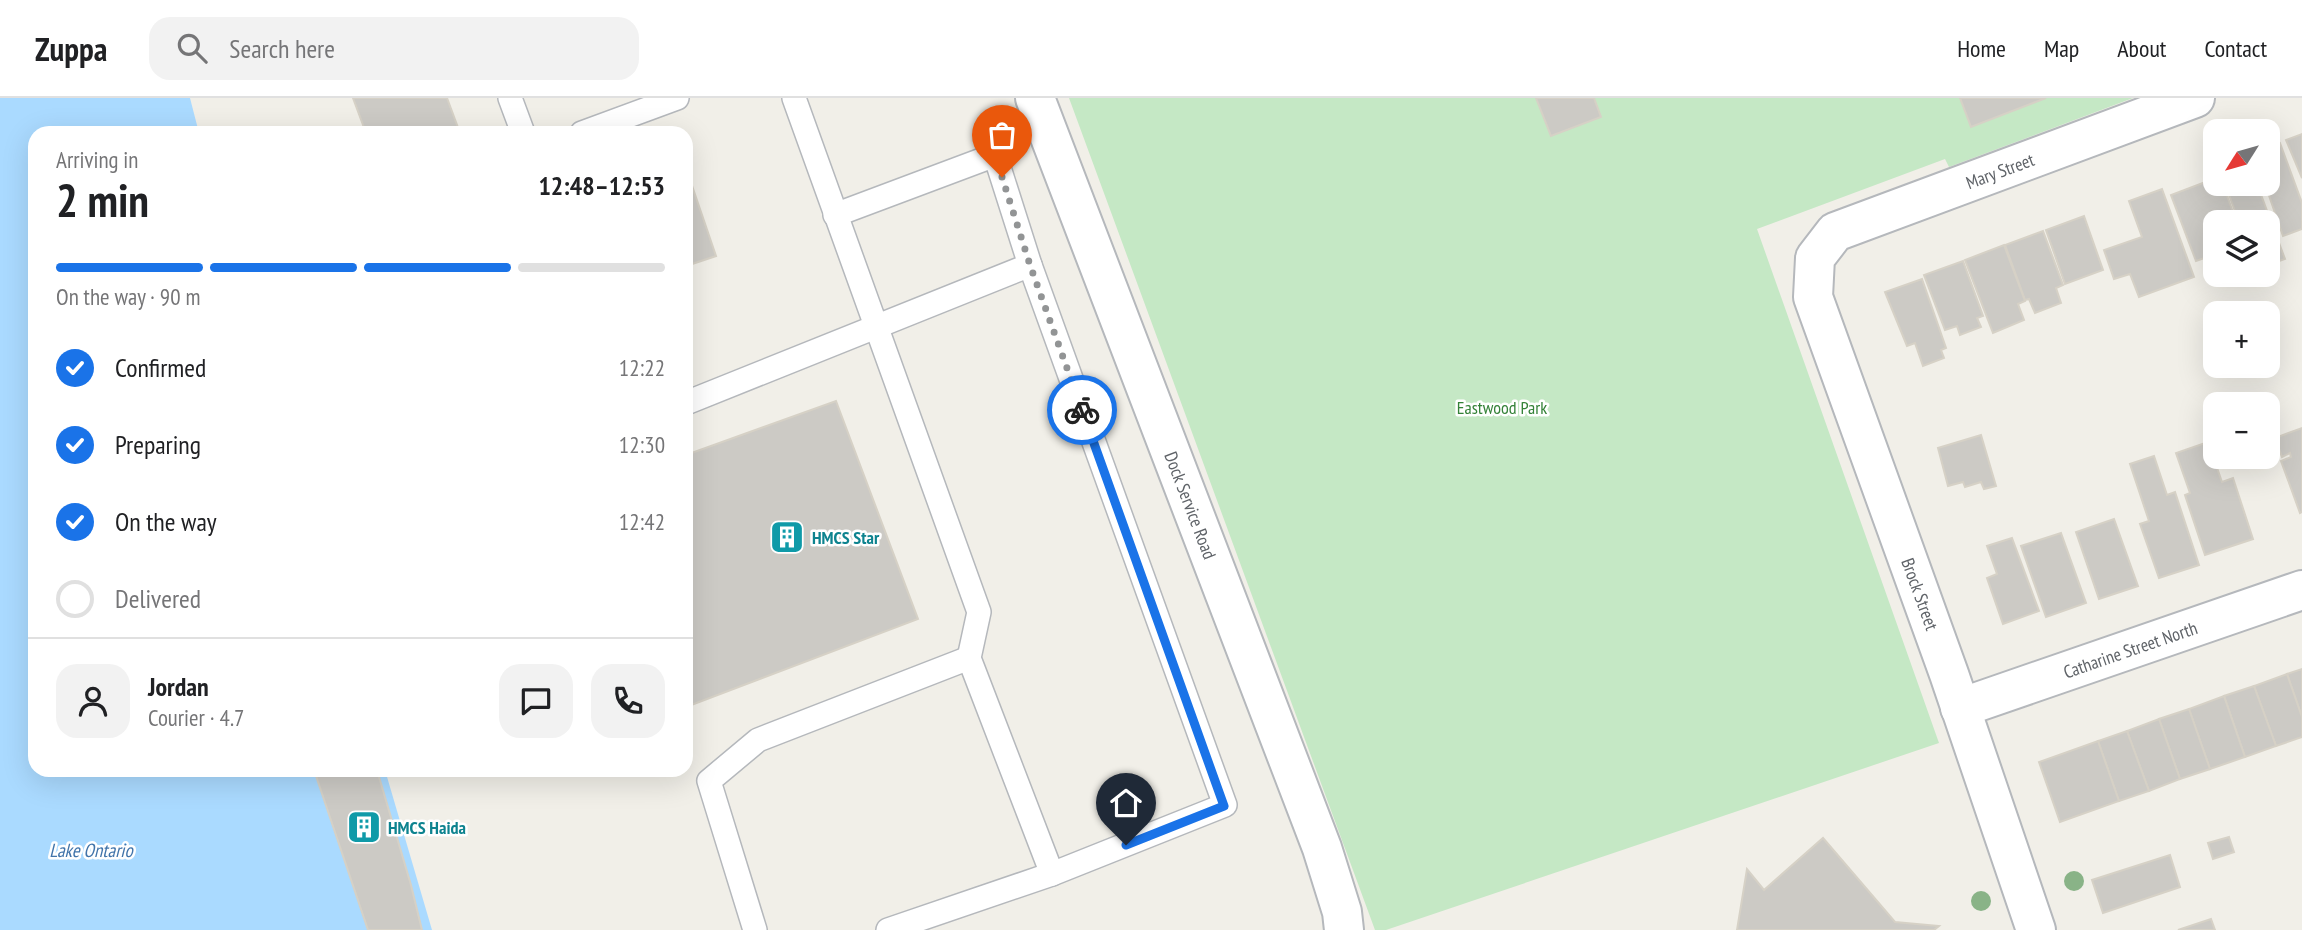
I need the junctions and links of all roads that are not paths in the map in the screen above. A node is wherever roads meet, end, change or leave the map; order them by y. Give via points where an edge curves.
1 (510, 98) edge
2 (677, 98) edge
3 (794, 98) edge
4 (1035, 98) edge
5 (2195, 98) edge
6 (520, 126) edge
7 (601, 126) edge
8 (835, 215) junction
9 (1815, 258) joint
10 (1030, 265) junction
11 (875, 326) junction
12 (693, 400) edge
13 (2302, 590) edge
14 (969, 658) junction
15 (1960, 708) junction
16 (1052, 874) junction
17 (1343, 921) edge
18 (755, 930) edge
19 (888, 930) edge
20 (2036, 930) edge

1 - 6 lane
2 - 7 lane
3 - 8 lane
4 - 17 street, Dock Service Road via 1322,848
5 - 9 street, Mary Street via 1835,232
8 - 10 lane via 995,155
8 - 11 lane
9 - 15 street, Brock Street via 1813,297
10 - 11 lane
10 - 16 lane via 1224,806
11 - 12 lane
11 - 14 lane via 979,612
13 - 15 street, Catharine Street North
14 - 16 lane
14 - 18 lane via 758,740 709,781
15 - 20 street, Brock Street
16 - 19 lane

